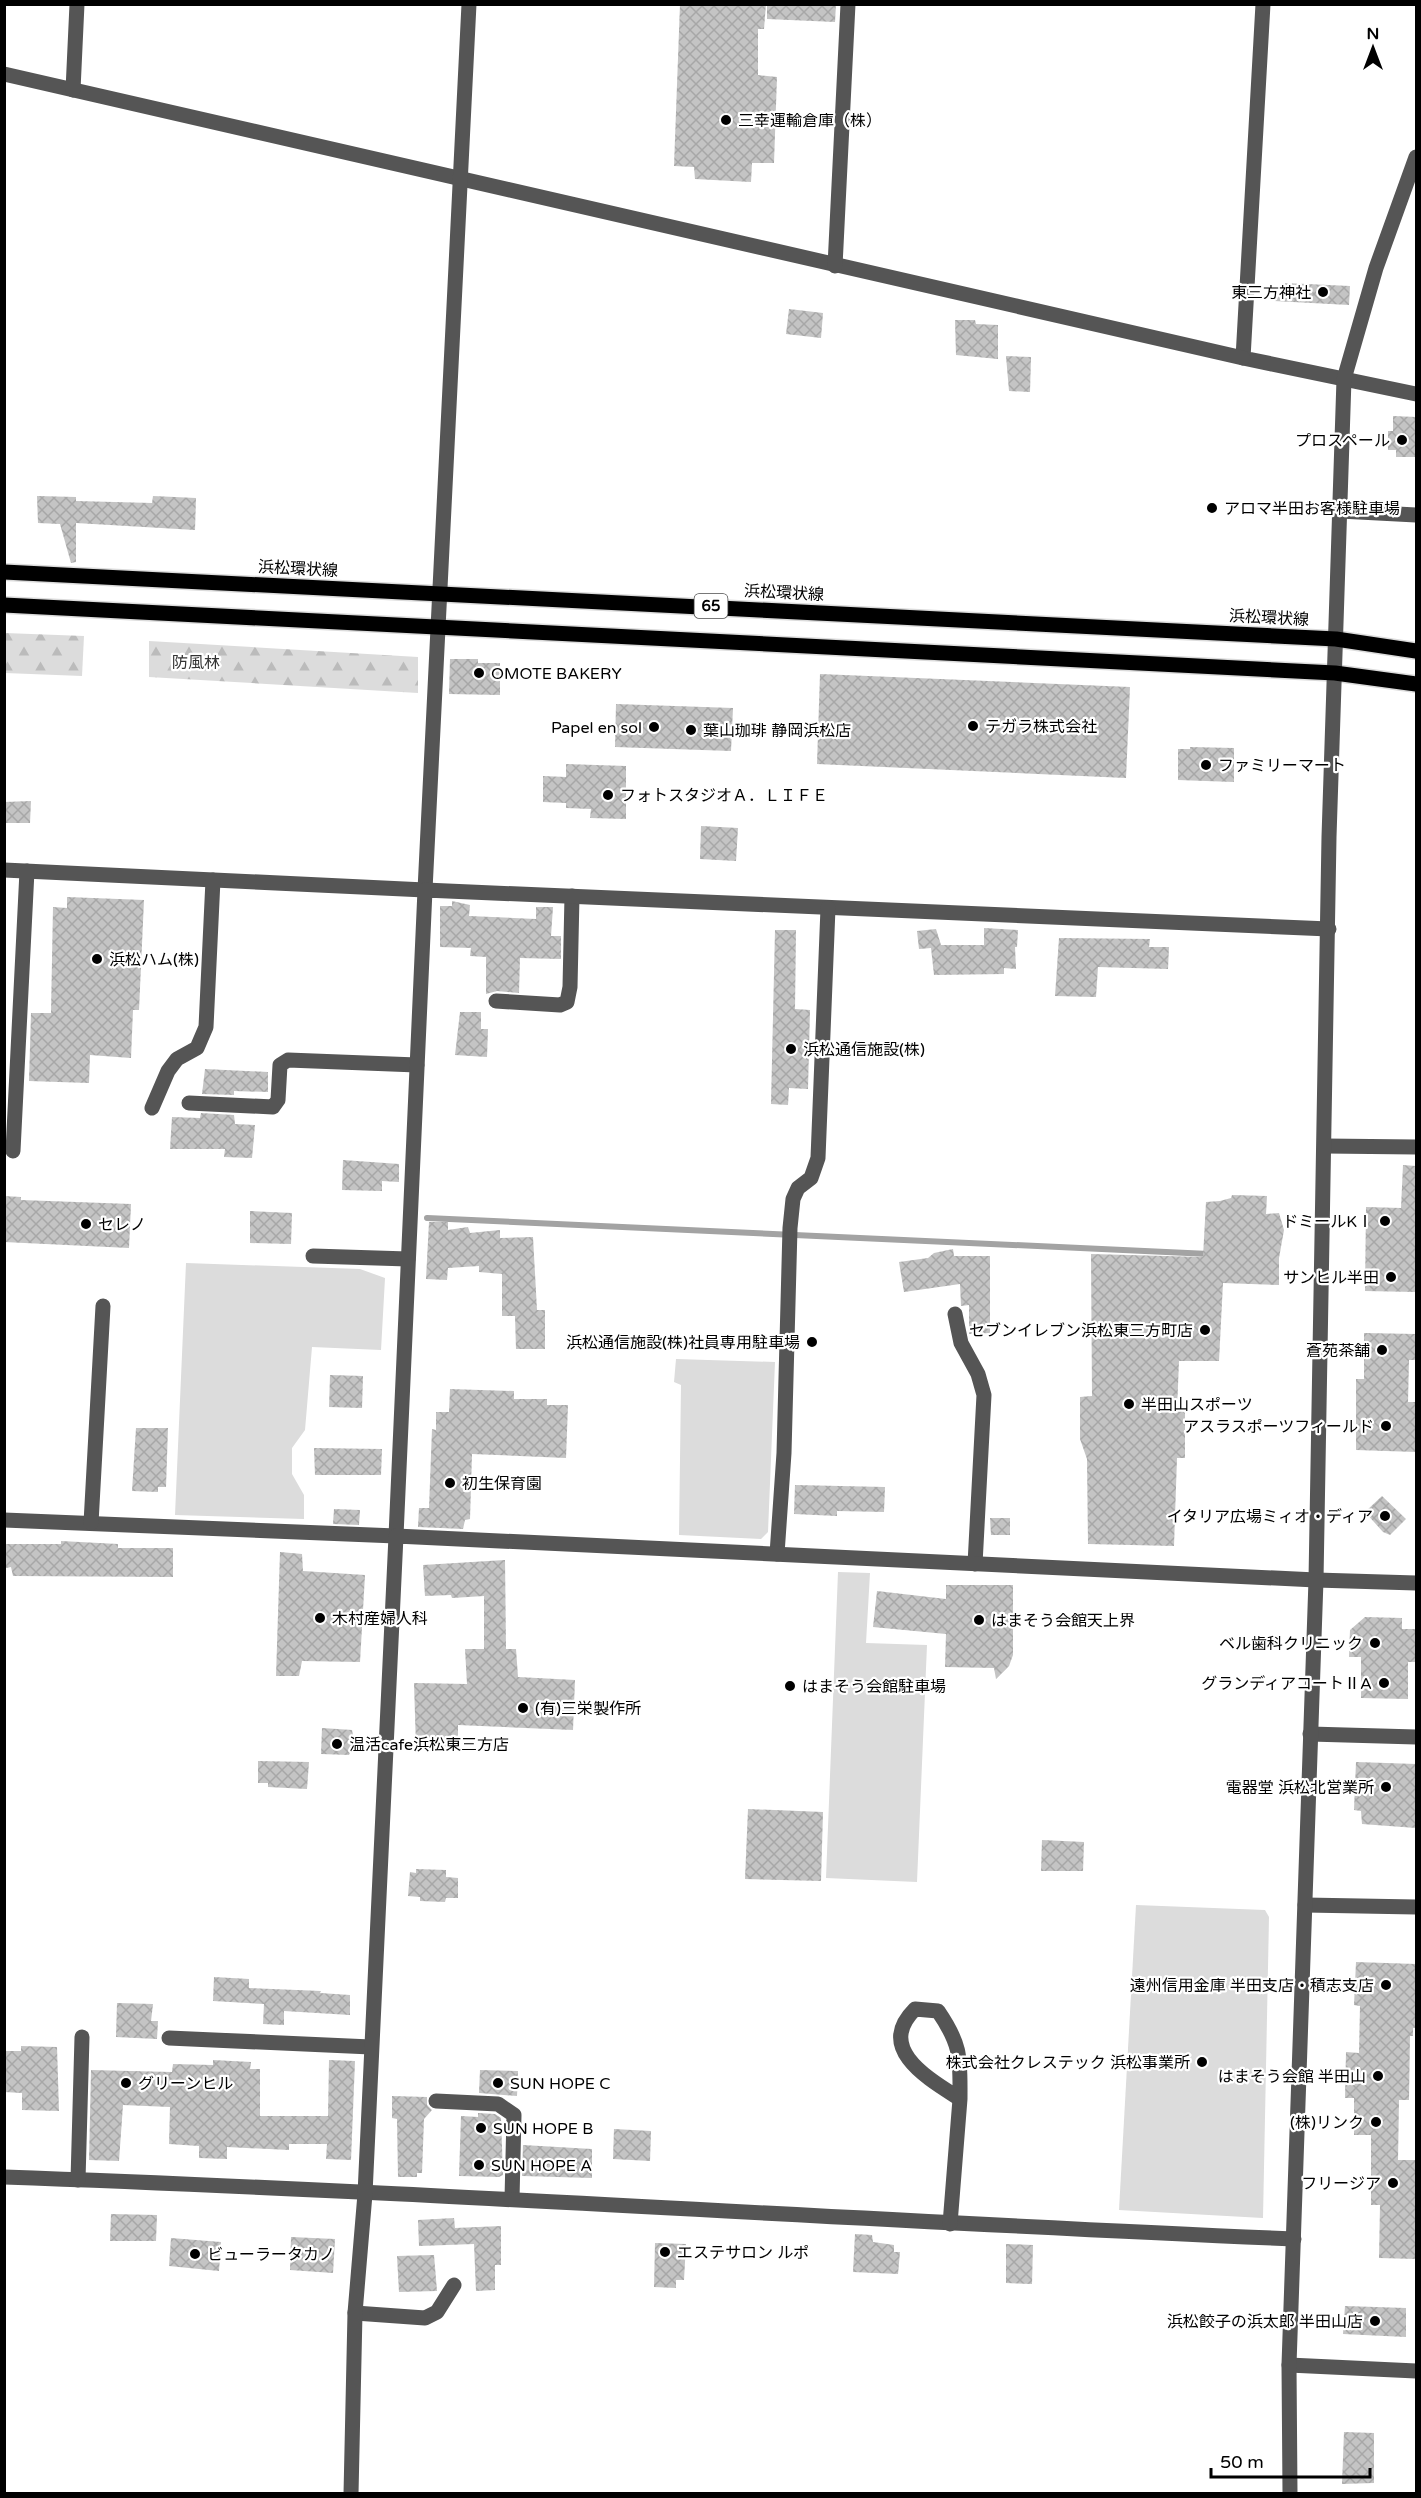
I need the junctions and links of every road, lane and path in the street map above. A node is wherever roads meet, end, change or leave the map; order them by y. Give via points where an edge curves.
1 (77, 4) edge
2 (469, 4) edge
3 (848, 4) edge
4 (1263, 4) edge
5 (4, 74) edge
6 (74, 90) junction
7 (1416, 157) edge
8 (461, 177) junction
9 (835, 266) junction
10 (1243, 358) junction
11 (1344, 379) junction
12 (1416, 394) edge
13 (1340, 511) junction
14 (1416, 515) edge
15 (4, 572) edge
16 (441, 593) junction
17 (4, 605) edge
18 (439, 628) junction
19 (1336, 639) junction
20 (1416, 651) edge
21 (1335, 673) junction
22 (1416, 684) edge
23 (4, 870) edge
24 (27, 871) junction
25 (213, 880) junction
26 (425, 890) junction
27 (572, 896) junction
28 (828, 908) junction
29 (1329, 929) junction
30 (496, 1001) dead end
31 (417, 1065) junction
32 (189, 1103) dead end
33 (152, 1108) dead end
34 (1325, 1146) junction
35 (1416, 1147) edge
36 (13, 1151) dead end
37 (313, 1256) dead end
38 (408, 1259) junction
39 (103, 1306) dead end
40 (955, 1314) dead end
41 (4, 1520) edge
42 (91, 1523) junction
43 (396, 1536) junction
44 (777, 1554) junction
45 (975, 1564) junction
46 (1316, 1580) junction
47 (1416, 1583) edge
48 (1310, 1734) junction
49 (1416, 1737) edge
50 (1305, 1905) junction
51 (1416, 1906) edge
52 (82, 2037) dead end
53 (170, 2038) dead end
54 (371, 2047) junction
55 (960, 2099) junction
56 (436, 2101) dead end
57 (4, 2177) edge
58 (78, 2180) junction
59 (365, 2194) junction
60 (512, 2199) junction
61 (950, 2224) junction
62 (1294, 2239) junction
63 (454, 2285) dead end
64 (355, 2313) junction
65 (1289, 2366) junction
66 (1416, 2371) edge
67 (351, 2493) edge
68 (1290, 2493) edge

1 - 6 street
2 - 8 street
3 - 9 street
4 - 10 street
5 - 6 street
6 - 8 street
7 - 11 street via 1376,268
8 - 9 street
8 - 16 street
9 - 10 street
10 - 11 street
11 - 12 street
11 - 13 street
13 - 14 street
13 - 19 street
15 - 16 main road, 浜松環状線 / 65
16 - 18 street
16 - 19 main road, 浜松環状線 / 65
17 - 18 main road, 65
18 - 21 main road, 65
18 - 26 street
19 - 20 main road, 浜松環状線 / 65
19 - 21 street
21 - 22 main road, 65
21 - 29 street
23 - 24 street
24 - 25 street
24 - 36 street
25 - 26 street
25 - 33 street via 206,1027 197,1048 177,1059 168,1071
26 - 27 street
26 - 31 street
27 - 28 street
27 - 30 street via 567,1002 560,1005
28 - 29 street
28 - 44 street via 818,1158 811,1178 792,1199 789,1232 784,1453
29 - 34 street
31 - 32 street via 288,1060 280,1065 278,1100 273,1107
31 - 38 street
34 - 35 street
34 - 46 street
37 - 38 street
38 - 43 street
39 - 42 street
40 - 45 street via 961,1342 984,1395
41 - 42 street
42 - 43 street
43 - 44 street
43 - 54 street
44 - 45 street
45 - 46 street
46 - 47 street
46 - 48 street
48 - 49 street
48 - 50 street
50 - 51 street
50 - 62 street
52 - 58 street
53 - 54 street
54 - 59 street
55 - 55 street via 920,2073 906,2056 902,2036 905,2019 915,2009 938,2011 951,2031 959,2049
55 - 61 street
56 - 60 street via 498,2104 514,2115
57 - 58 street
58 - 59 street
59 - 60 street
59 - 64 street
60 - 61 street
61 - 62 street
62 - 65 street
63 - 64 street via 437,2312 425,2318
64 - 67 street
65 - 66 street
65 - 68 street

